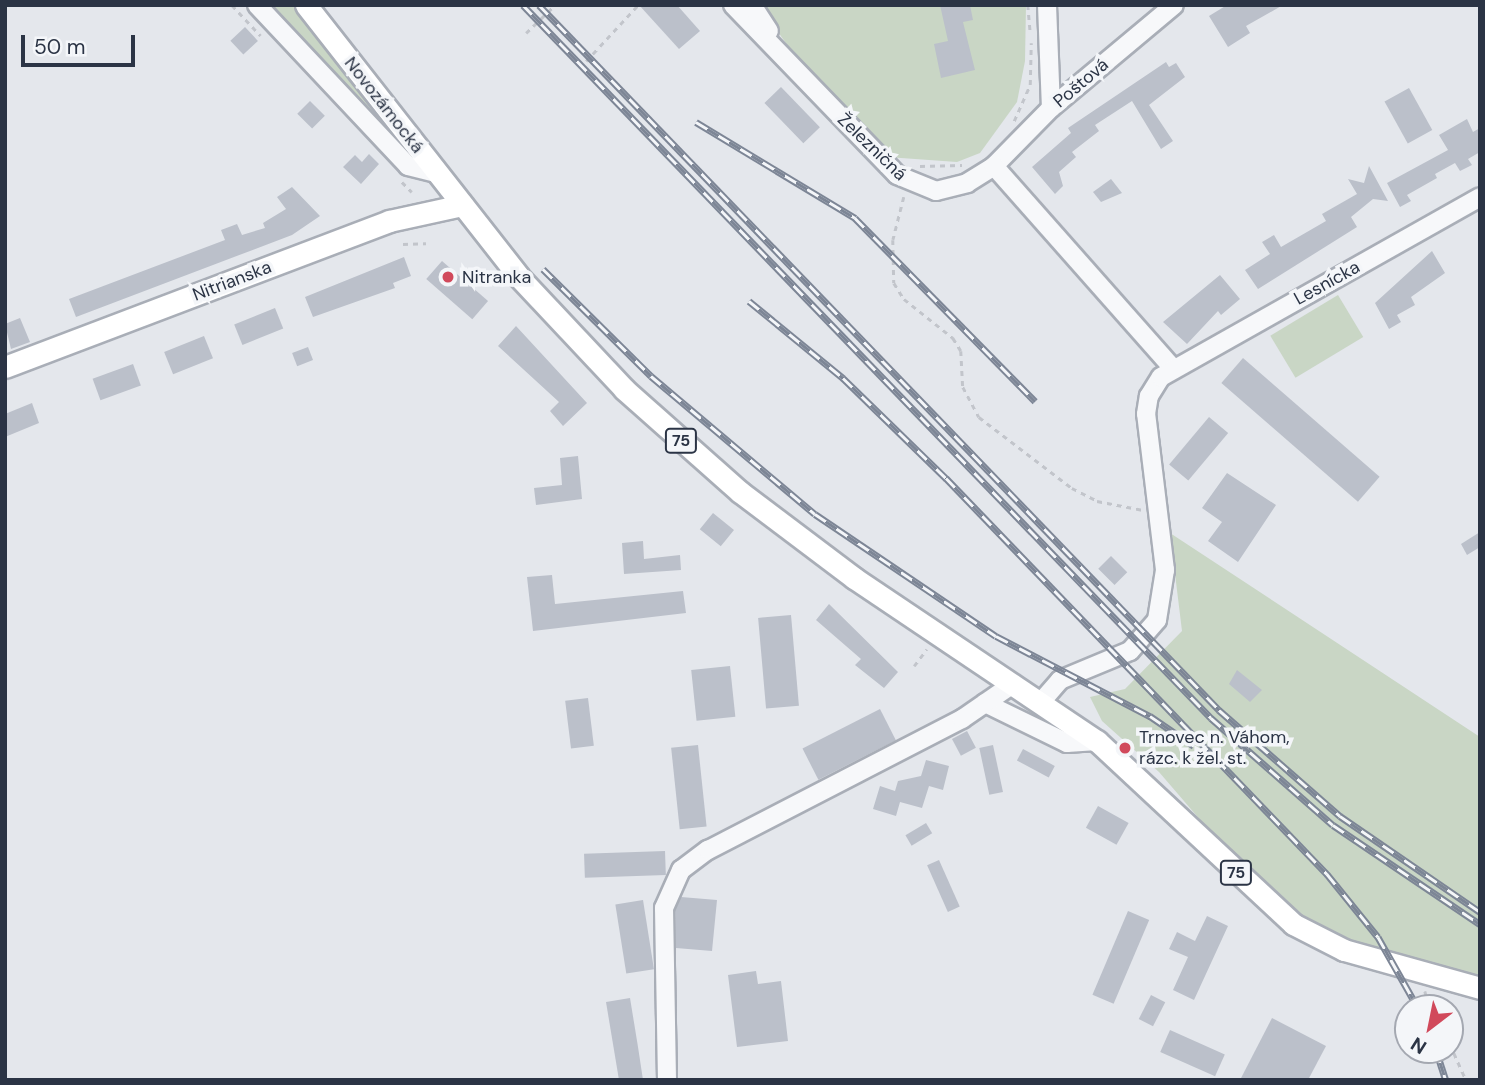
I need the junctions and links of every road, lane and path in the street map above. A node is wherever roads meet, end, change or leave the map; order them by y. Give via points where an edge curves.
1 (257, 5) edge
2 (306, 5) edge
3 (555, 5) edge
4 (638, 5) edge
5 (733, 5) edge
6 (752, 5) edge
7 (981, 5) edge
8 (997, 5) edge
9 (1028, 5) edge
10 (1047, 5) edge
11 (1174, 5) edge
12 (526, 33) dead end
13 (586, 61) dead end
14 (799, 75) junction
15 (1051, 108) junction
16 (1008, 131) dead end
17 (968, 164) dead end
18 (916, 166) dead end
19 (994, 166) junction
20 (439, 174) junction
21 (910, 184) junction
22 (1480, 197) edge
23 (462, 205) junction
24 (426, 243) dead end
25 (402, 244) dead end
26 (5, 367) edge
27 (1173, 368) junction
28 (1160, 511) junction
29 (930, 645) dead end
30 (914, 666) dead end
31 (1013, 684) junction
32 (1041, 702) junction
33 (985, 703) junction
34 (1097, 741) junction
35 (1480, 988) edge
36 (1459, 1064) edge
37 (667, 1080) edge
38 (1466, 1080) edge

1 - 20 street via 408,166
2 - 20 main road, Novozámocká / 75
3 - 12 path
4 - 13 path
5 - 14 street, Železničná
6 - 14 street, Železničná
7 - 8 path
9 - 16 path via 1030,85
10 - 15 street
11 - 15 street, Poštová
14 - 21 street, Železničná
15 - 19 street, Poštová
17 - 18 path
19 - 21 street, Železničná via 952,188 924,190
19 - 27 street
20 - 23 main road, Novozámocká / 75
21 - 28 path via 897,213 890,262 894,284 904,299 953,338 961,351 963,387 979,417 998,436 1097,501
22 - 27 street, Lesnícka
23 - 26 main road, Nitrianska via 389,222
23 - 31 main road, 75 via 586,351 704,461 802,541
24 - 25 path
27 - 28 street via 1149,396 1146,414
28 - 32 street via 1164,589 1152,628 1130,651 1060,680
29 - 30 path
31 - 32 main road, 75
31 - 33 street
32 - 34 main road, 75
33 - 34 street via 1035,732 1074,745
33 - 37 street via 708,850 681,870 664,908
34 - 35 main road, 75 via 1293,925 1344,950
36 - 38 path

